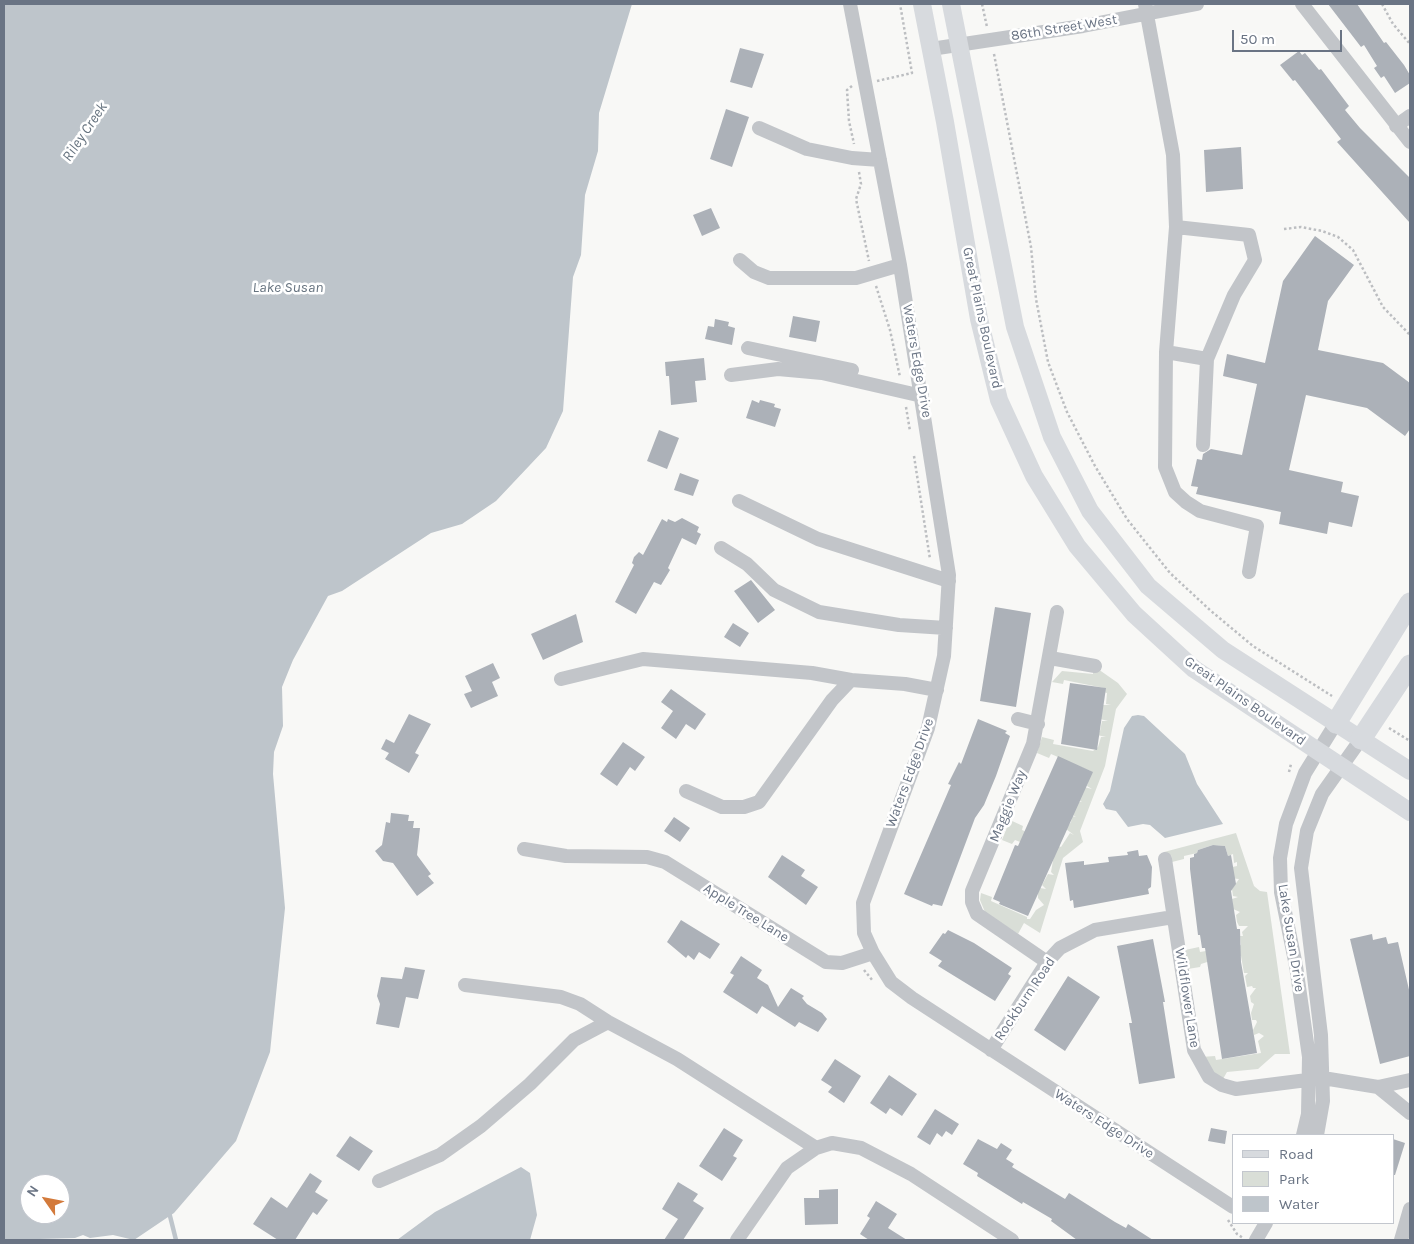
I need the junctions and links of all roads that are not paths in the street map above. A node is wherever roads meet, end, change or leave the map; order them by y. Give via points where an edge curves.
1 (850, 4) edge
2 (922, 4) edge
3 (951, 4) edge
4 (1197, 4) edge
5 (1302, 4) edge
6 (1146, 9) edge
7 (960, 44) junction
8 (931, 49) junction
9 (1410, 116) edge
10 (1396, 126) junction
11 (759, 128) dead end
12 (1410, 142) edge
13 (880, 160) junction
14 (1176, 227) junction
15 (740, 260) dead end
16 (900, 265) junction
17 (748, 348) dead end
18 (1166, 352) junction
19 (1207, 359) junction
20 (731, 375) dead end
21 (922, 392) junction
22 (1203, 446) dead end
23 (739, 501) dead end
24 (721, 548) dead end
25 (1249, 572) dead end
26 (949, 581) junction
27 (1410, 603) edge
28 (1058, 612) dead end
29 (946, 628) junction
30 (1050, 658) junction
31 (1410, 665) edge
32 (1095, 666) dead end
33 (561, 679) dead end
34 (851, 680) junction
35 (936, 690) junction
36 (1018, 719) dead end
37 (1336, 723) junction
38 (1038, 724) junction
39 (1361, 739) junction
40 (1318, 751) junction
41 (1342, 767) junction
42 (1410, 772) edge
43 (686, 791) dead end
44 (1410, 812) edge
45 (524, 849) dead end
46 (1165, 859) dead end
47 (1173, 917) junction
48 (873, 953) junction
49 (1047, 962) junction
50 (465, 985) dead end
51 (608, 1022) junction
52 (992, 1050) junction
53 (1316, 1079) junction
54 (1410, 1080) edge
55 (1378, 1087) junction
56 (1410, 1113) edge
57 (1303, 1134) edge
58 (1317, 1134) edge
59 (816, 1148) junction
60 (379, 1181) dead end
61 (1232, 1206) edge
62 (1410, 1209) edge
63 (1264, 1224) edge
64 (737, 1240) edge
65 (1012, 1240) edge
66 (1256, 1240) edge
67 (1401, 1240) edge

1 - 13 street, Waters Edge Drive
2 - 8 main road, Great Plains Boulevard
3 - 7 main road
4 - 6 street, 86th Street West
5 - 10 street
6 - 7 street, 86th Street West
6 - 14 street via 1173,155
7 - 8 street, 86th Street West
7 - 37 main road via 1015,327 1052,438 1090,511 1148,586 1223,650
8 - 40 main road, Great Plains Boulevard via 979,319 999,400 1034,476 1077,546 1134,614 1194,669
9 - 10 street
10 - 12 street
11 - 13 street via 807,148 852,158
13 - 16 street, Waters Edge Drive
14 - 18 street
14 - 19 street via 1249,236 1255,260 1234,295
15 - 16 street via 754,272 770,278 856,278
16 - 21 street, Waters Edge Drive
17 - 21 street via 825,363
18 - 19 street
18 - 25 street via 1167,477 1175,492 1200,511 1257,526
19 - 22 street
20 - 21 street via 778,369 822,373
21 - 26 street, Waters Edge Drive
23 - 26 street via 818,539
24 - 29 street via 747,564 774,590 819,612 899,625
26 - 29 street, Waters Edge Drive
27 - 37 highway
28 - 30 street, Maggie Way
29 - 35 street, Waters Edge Drive
30 - 32 street
30 - 38 street, Maggie Way
31 - 39 highway
33 - 34 street via 643,659 812,673
34 - 35 street
34 - 43 street via 832,700 760,802 744,807 722,807
35 - 48 street, Waters Edge Drive via 928,728 863,903 864,933
36 - 38 street
37 - 39 main road
37 - 40 street, Lake Susan Drive
38 - 49 street, Maggie Way via 1033,744 972,891 972,902 977,914 988,924
39 - 41 street, Lake Susan Drive
39 - 42 main road
40 - 41 main road, Great Plains Boulevard
40 - 53 street, Lake Susan Drive via 1305,773 1286,824 1280,858 1281,892
41 - 44 main road, Great Plains Boulevard
41 - 53 street, Lake Susan Drive via 1322,794 1313,816 1301,868 1315,975
45 - 48 street, Apple Tree Lane via 566,856 648,857 665,862 826,962 842,962
46 - 47 street, Wildflower Lane
47 - 49 street, Rockburn Road via 1094,930 1060,948
47 - 53 street, Wildflower Lane via 1194,1050 1209,1078 1236,1089
48 - 52 street, Waters Edge Drive via 898,988
49 - 52 street, Rockburn Road
50 - 51 street via 561,997 580,1004
51 - 59 street via 677,1059
51 - 60 street via 574,1040 530,1084 440,1156
52 - 61 street, Waters Edge Drive
53 - 55 street, Wildflower Lane
53 - 57 street, Lake Susan Drive
53 - 58 street, Lake Susan Drive via 1323,1101
54 - 55 street
55 - 56 street
59 - 64 street via 787,1168
59 - 65 street via 832,1143 861,1148 911,1174
62 - 67 street
63 - 66 street

